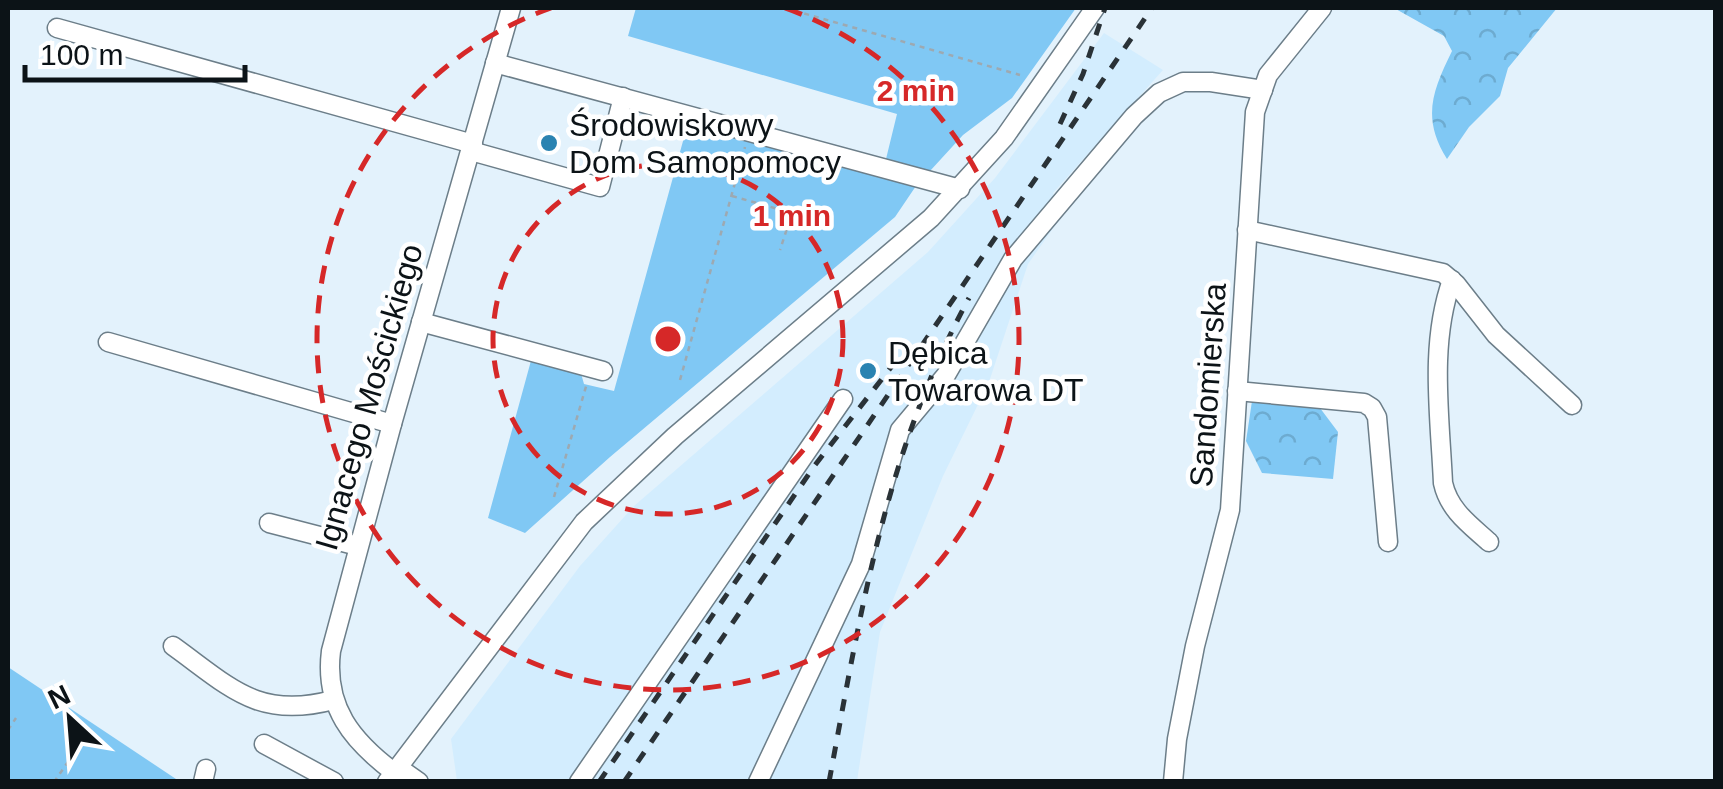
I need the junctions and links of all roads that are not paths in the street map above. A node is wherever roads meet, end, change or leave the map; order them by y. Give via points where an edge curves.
1 (511, 8) edge
2 (1095, 8) edge
3 (1322, 8) edge
4 (56, 28) dead end
5 (495, 63) junction
6 (1263, 90) junction
7 (624, 98) junction
8 (472, 147) junction
9 (960, 189) junction
10 (1248, 230) junction
11 (1452, 280) junction
12 (421, 322) junction
13 (108, 342) dead end
14 (598, 370) road end
15 (1237, 391) junction
16 (843, 399) dead end
17 (1572, 404) dead end
18 (392, 424) junction
19 (269, 523) dead end
20 (1388, 542) dead end
21 (1489, 542) dead end
22 (358, 546) junction
23 (173, 646) dead end
24 (333, 700) junction
25 (264, 744) dead end
26 (394, 774) edge
27 (334, 782) edge
28 (420, 782) edge
29 (579, 782) edge
30 (758, 782) edge
31 (1174, 782) edge

1 - 5 street, Ignacego Mościckiego
2 - 9 street
3 - 6 street, Sandomierska
4 - 8 street
5 - 7 street
5 - 8 street, Ignacego Mościckiego
6 - 10 street, Sandomierska
6 - 30 street via 1182,82 1159,94 1013,259 946,375 900,430 861,564
7 - 8 street via 600,187
7 - 9 street
8 - 12 street, Ignacego Mościckiego
9 - 26 street via 628,476 584,522
10 - 11 street
10 - 15 street, Sandomierska
11 - 17 street via 1496,336
11 - 21 street via 1438,354 1443,482 1453,510
12 - 14 street
12 - 18 street, Ignacego Mościckiego
13 - 18 street
15 - 20 street via 1372,408
15 - 31 street, Sandomierska via 1230,510 1196,646
16 - 29 street
18 - 22 street, Ignacego Mościckiego
19 - 22 street
22 - 24 street, Ignacego Mościckiego via 331,651
23 - 24 street via 242,697 278,707
24 - 26 street via 348,732
25 - 27 street
26 - 28 street

